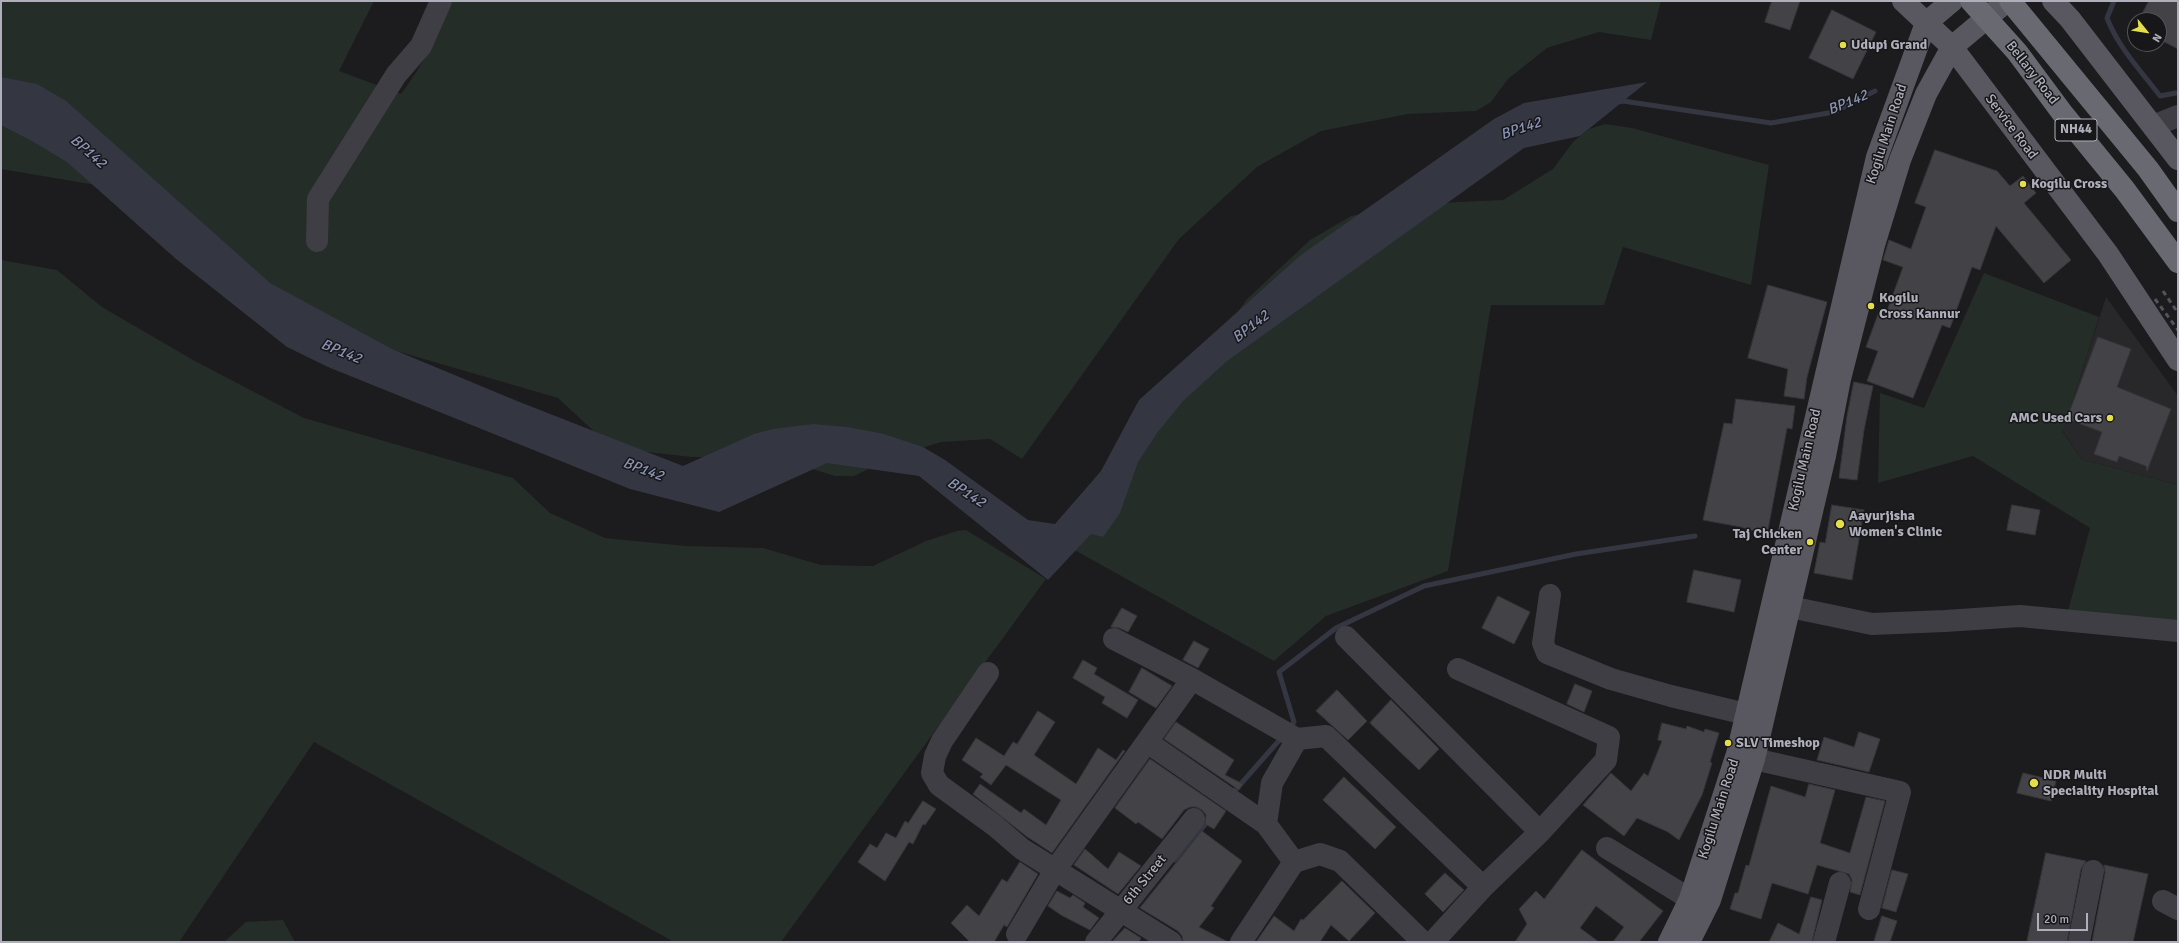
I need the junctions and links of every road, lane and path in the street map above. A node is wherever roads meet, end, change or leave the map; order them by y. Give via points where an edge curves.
1 (441, 1) edge
2 (1903, 1) edge
3 (1952, 1) edge
4 (1971, 1) edge
5 (2007, 1) edge
6 (2010, 1) edge
7 (2053, 1) edge
8 (1926, 23) junction
9 (1952, 47) junction
10 (2178, 116) edge
11 (2152, 126) junction
12 (1877, 157) junction
13 (2178, 159) edge
14 (1900, 160) junction
15 (2178, 211) edge
16 (317, 241) dead end
17 (2178, 262) edge
18 (2178, 360) edge
19 (1550, 595) dead end
20 (1790, 607) junction
21 (1775, 631) junction
22 (2178, 631) edge
23 (1346, 637) dead end
24 (1114, 639) dead end
25 (1458, 669) dead end
26 (988, 673) dead end
27 (1192, 679) junction
28 (1746, 714) junction
29 (1297, 739) junction
30 (1147, 742) junction
31 (1754, 759) junction
32 (1194, 818) dead end
33 (1266, 824) junction
34 (1540, 832) junction
35 (1606, 848) dead end
36 (1294, 862) junction
37 (1055, 870) junction
38 (2093, 871) dead end
39 (1840, 882) dead end
40 (1483, 887) junction
41 (1690, 899) junction
42 (1869, 909) dead end
43 (1121, 911) junction
44 (1017, 934) dead end
45 (1159, 939) edge
46 (1096, 942) edge
47 (1241, 942) edge
48 (1423, 942) edge
49 (1433, 942) edge
50 (1669, 942) edge
51 (1690, 942) edge
52 (1824, 942) edge
53 (2079, 942) edge

1 - 16 street via 421,46 396,75 318,199
2 - 8 main road, Service Road
3 - 8 main road
4 - 17 highway, Bellary Road / NH44, bridge via 2017,52
5 - 9 main road
6 - 15 highway, Bellary Road / NH44 via 2148,169
7 - 11 main road
8 - 9 main road, Service Road
8 - 12 main road, Kogilu Main Road
9 - 14 main road, Kogilu Main Road via 1926,94
9 - 18 main road, Service Road via 2108,254
10 - 11 street
11 - 13 main road
12 - 14 main road
12 - 21 main road, Kogilu Main Road
14 - 20 main road, Kogilu Main Road via 1874,245 1840,379
19 - 28 street via 1543,643 1547,654 1611,678
20 - 21 main road, Kogilu Main Road
20 - 22 street via 1872,624 2020,616
21 - 28 main road, Kogilu Main Road
21 - 31 main road, Kogilu Main Road
23 - 34 street
24 - 27 street
25 - 34 street via 1609,737 1606,760
26 - 37 street via 942,741 935,756 932,773 939,785 1022,849
27 - 29 street
27 - 30 street
28 - 41 main road, Kogilu Main Road via 1737,754
29 - 33 street via 1272,783
29 - 40 street via 1326,736
30 - 33 street
30 - 37 street
31 - 42 street via 1900,792
31 - 51 main road, Kogilu Main Road via 1710,900
32 - 43 street, 6th Street
33 - 36 street
34 - 40 street
35 - 41 street
36 - 47 street
36 - 48 street via 1320,854 1340,861
37 - 43 street
37 - 44 street
38 - 53 street
39 - 52 street
40 - 49 street
41 - 50 main road, Kogilu Main Road
43 - 45 street
43 - 46 street, 6th Street

